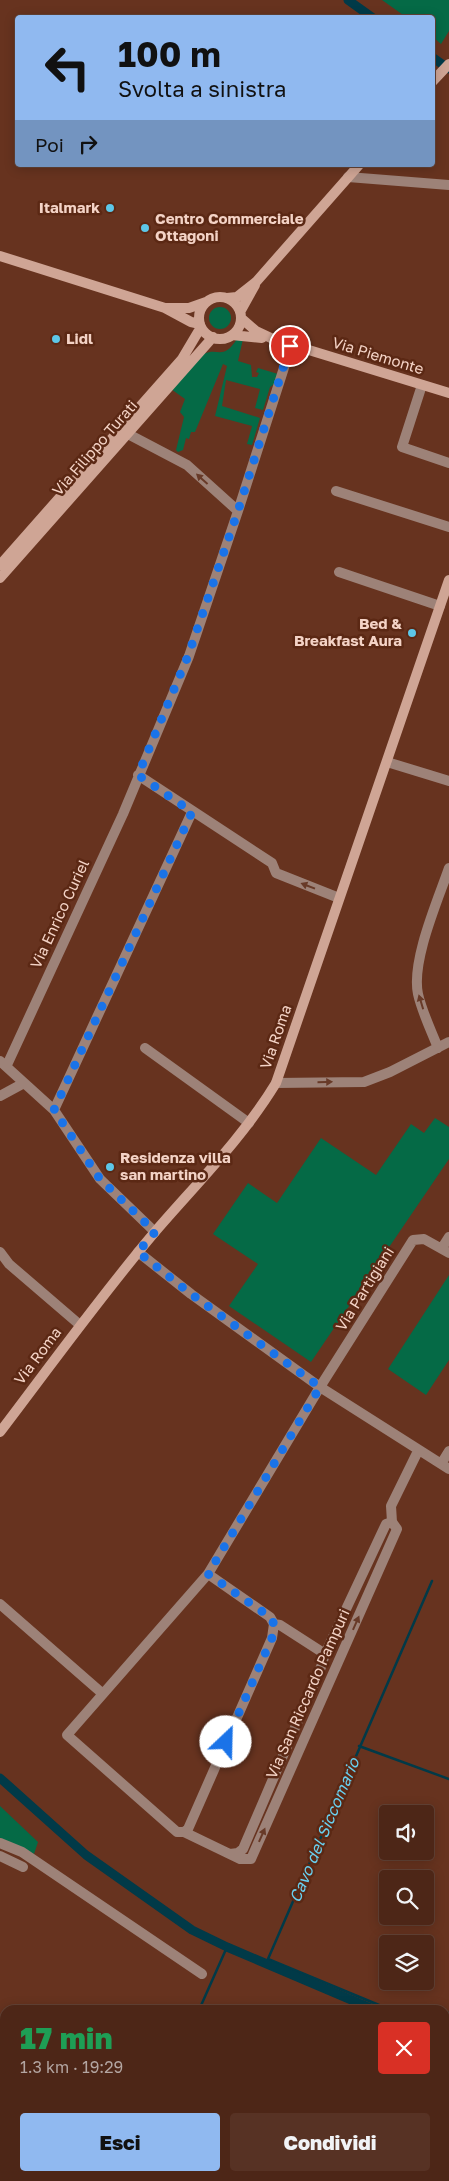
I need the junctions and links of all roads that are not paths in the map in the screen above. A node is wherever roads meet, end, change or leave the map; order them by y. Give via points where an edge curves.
1 (449, 64) edge
2 (435, 79) edge
3 (357, 167) edge
4 (348, 177) junction
5 (449, 185) edge
6 (0, 256) edge
7 (256, 282) junction
8 (226, 298) junction
9 (206, 302) junction
10 (165, 308) junction
11 (241, 315) junction
12 (201, 326) junction
13 (232, 335) junction
14 (213, 337) junction
15 (273, 340) junction
16 (290, 346) junction
17 (422, 385) junction
18 (448, 393) edge
19 (128, 434) junction
20 (448, 463) edge
21 (336, 491) dead end
22 (238, 511) junction
23 (449, 527) edge
24 (0, 565) edge
25 (339, 572) dead end
26 (0, 578) edge
27 (449, 580) edge
28 (447, 592) edge
29 (440, 606) junction
30 (386, 762) junction
31 (138, 775) junction
32 (449, 781) edge
33 (192, 812) junction
34 (449, 868) edge
35 (339, 898) junction
36 (449, 1042) edge
37 (145, 1048) dead end
38 (438, 1048) junction
39 (3, 1063) edge
40 (24, 1083) junction
41 (276, 1083) junction
42 (0, 1096) edge
43 (54, 1110) junction
44 (249, 1124) junction
45 (155, 1232) junction
46 (449, 1237) edge
47 (445, 1250) edge
48 (0, 1252) edge
49 (138, 1252) junction
50 (80, 1325) junction
51 (320, 1387) junction
52 (0, 1432) edge
53 (449, 1450) edge
54 (418, 1451) junction
55 (445, 1466) edge
56 (392, 1522) junction
57 (208, 1574) junction
58 (0, 1604) edge
59 (274, 1624) junction
60 (326, 1651) junction
61 (343, 1653) junction
62 (321, 1667) junction
63 (334, 1672) junction
64 (103, 1694) junction
65 (184, 1832) junction
66 (0, 1843) edge
67 (230, 1854) junction
68 (0, 1856) edge
69 (23, 1867) dead end
70 (202, 1974) dead end

1 - 2 street
3 - 4 street
4 - 5 street
4 - 7 street
6 - 10 street
7 - 8 street via 236,297
7 - 11 street
8 - 9 street via 213,298
8 - 11 street via 235,303
9 - 10 street via 189,308
9 - 12 street via 200,312
10 - 12 street
11 - 13 street via 240,325
11 - 15 street, Via Piemonte via 256,331
12 - 14 street
12 - 24 street, Via Filippo Turati via 193,345 182,359
13 - 14 street
13 - 15 street, Via Piemonte
14 - 19 street, Via Filippo Turati
15 - 16 street, Via Piemonte
16 - 17 street, Via Piemonte
16 - 22 street, Via Enrico Curiel
17 - 18 street, Via Piemonte
17 - 20 street via 402,447
22 -> 19 street via 187,465
19 - 26 street, Via Filippo Turati
21 - 23 street
22 - 31 street, Via Enrico Curiel via 188,656
25 - 29 street
27 - 28 street, Via Roma
28 - 29 street, Via Roma
29 - 30 street, Via Roma
30 - 32 street
30 - 35 street, Via Roma
31 - 33 street
31 - 39 street, Via Enrico Curiel via 92,883
35 -> 33 street via 276,873 272,863
33 - 43 street
38 -> 34 street via 418,992 419,969 422,948
35 - 41 street, Via Roma
36 - 38 street
37 - 44 street
41 -> 38 street via 364,1082
39 - 40 street
40 - 42 street
40 - 43 street
41 - 44 street, Via Roma
43 - 45 street via 100,1179
44 - 45 street, Via Roma
45 - 49 street, Via Roma
46 - 47 street
47 - 51 street, Via Partigiani via 424,1239 413,1240
48 - 50 street via 9,1264
49 - 50 street, Via Roma
49 - 51 street
50 - 52 street, Via Roma
51 - 54 street
51 - 57 street
53 - 55 street
54 - 55 street
54 - 56 street, Via San Riccardo Pampuri via 392,1506
56 - 60 street, Via San Riccardo Pampuri via 386,1524
61 -> 56 street, Via San Riccardo Pampuri via 397,1529
57 - 59 street, Via San Riccardo Pampuri via 270,1617
57 - 64 street
58 - 64 street
59 - 60 street, Via San Riccardo Pampuri
59 - 65 street via 268,1647
60 - 61 street
60 - 62 street, Via San Riccardo Pampuri
61 - 63 street, Via San Riccardo Pampuri
62 - 63 street
62 - 67 street, Via San Riccardo Pampuri via 242,1849
67 -> 63 street, Via San Riccardo Pampuri via 240,1859 251,1859
64 - 65 street, Via San Riccardo Pampuri via 67,1735 177,1832
65 - 67 street, Via San Riccardo Pampuri
66 - 70 street via 22,1852
68 - 69 street

